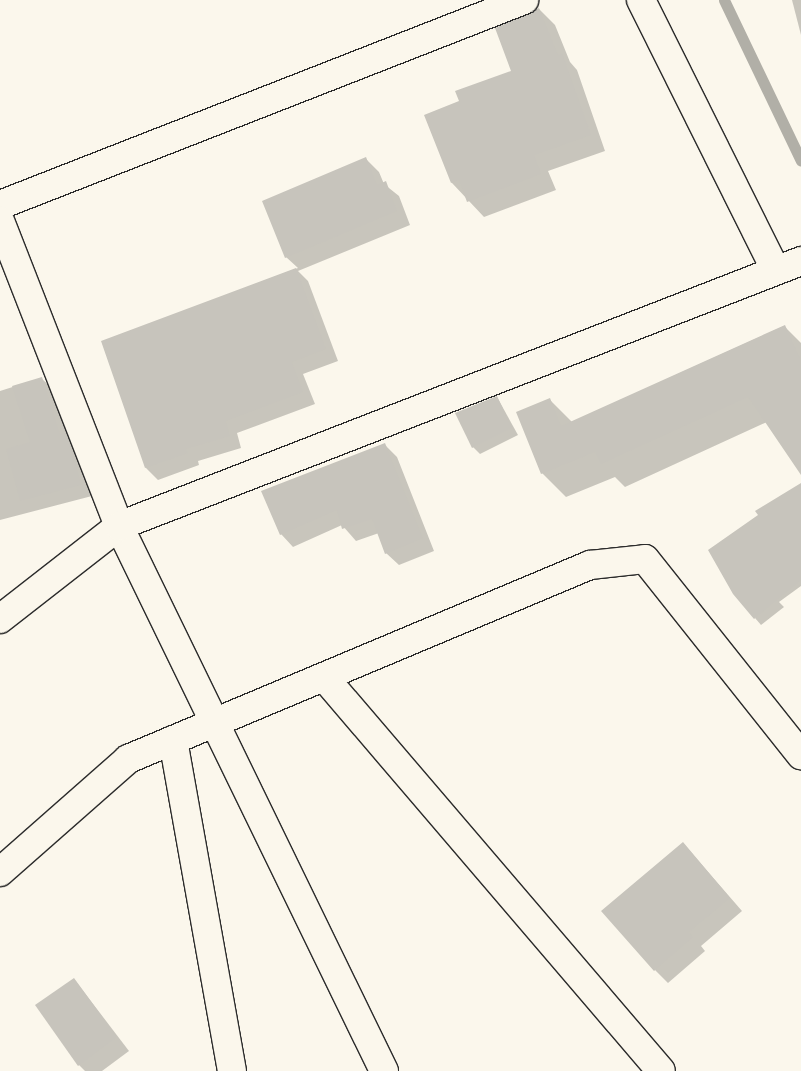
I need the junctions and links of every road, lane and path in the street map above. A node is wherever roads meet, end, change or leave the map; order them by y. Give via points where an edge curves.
1 (524, 0) edge
2 (641, 0) edge
3 (0, 205) edge
4 (0, 221) edge
5 (801, 261) edge
6 (775, 268) junction
7 (119, 526) junction
8 (30, 593) junction
9 (0, 599) edge
10 (0, 619) edge
11 (324, 677) junction
12 (215, 722) junction
13 (173, 740) junction
14 (801, 755) edge
15 (0, 872) edge
16 (232, 1071) edge
17 (384, 1071) edge
18 (661, 1071) edge

1 - 3 street
2 - 6 street
4 - 7 street
5 - 6 street
6 - 7 street
7 - 8 street
7 - 12 street
8 - 9 street
8 - 10 street
11 - 12 street
11 - 14 street via 590,565 645,559
11 - 18 street
12 - 13 street
12 - 17 street
13 - 15 street via 128,759
13 - 16 street

